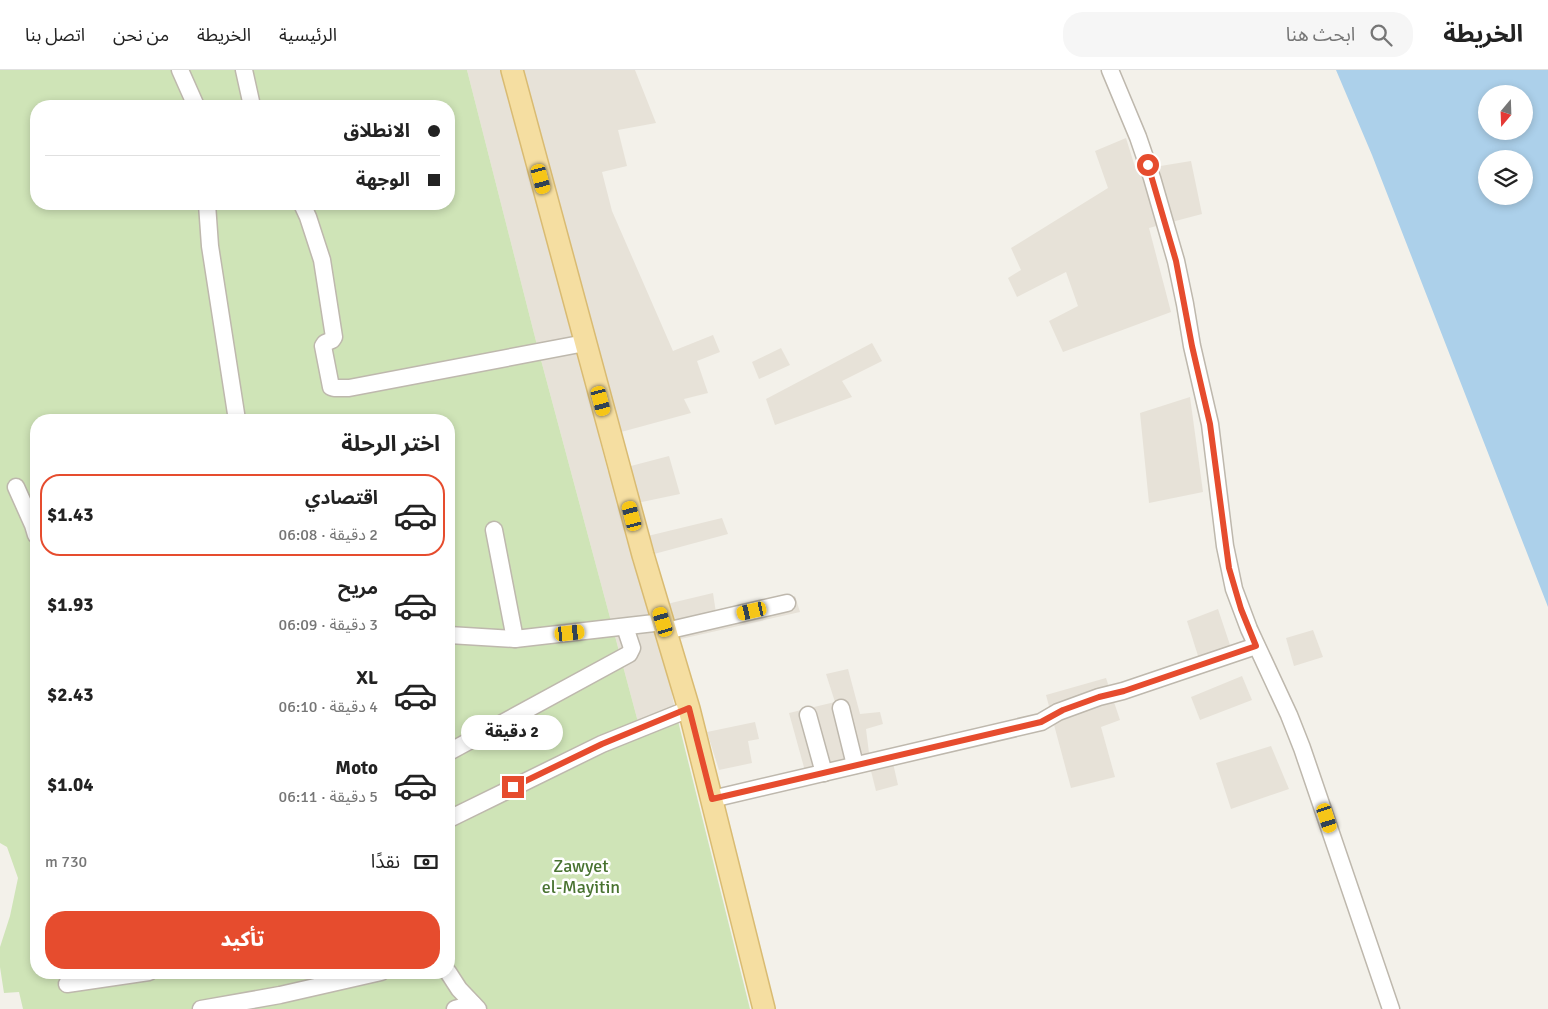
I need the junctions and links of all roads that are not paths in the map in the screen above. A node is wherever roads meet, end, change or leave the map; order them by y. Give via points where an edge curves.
1 (180, 70) edge
2 (244, 70) edge
3 (512, 70) edge
4 (1110, 70) edge
5 (193, 100) edge
6 (250, 100) edge
7 (207, 210) edge
8 (305, 210) edge
9 (585, 343) junction
10 (237, 414) edge
11 (16, 487) dead end
12 (30, 517) edge
13 (494, 530) dead end
14 (787, 603) dead end
15 (625, 627) junction
16 (664, 627) junction
17 (455, 635) edge
18 (515, 639) junction
19 (1256, 646) junction
20 (689, 708) junction
21 (841, 708) dead end
22 (808, 715) dead end
23 (455, 749) edge
24 (855, 765) junction
25 (824, 773) junction
26 (712, 799) junction
27 (455, 816) edge
28 (101, 979) edge
29 (350, 979) edge
30 (453, 979) edge
31 (67, 984) dead end
32 (476, 1006) edge
33 (201, 1009) edge
34 (455, 1009) edge
35 (764, 1009) edge
36 (1391, 1009) edge

1 - 5 street
2 - 6 street
3 - 9 main road
4 - 19 street via 1152,178 1176,261 1210,424 1229,568
7 - 10 street via 210,246
8 - 9 street via 322,260 334,337 324,346 331,387 350,388
9 - 16 main road
11 - 12 street
13 - 18 street
14 - 16 street
15 - 16 street
15 - 18 street
15 - 23 street via 632,648 629,654
16 - 20 main road
17 - 18 street
19 - 24 street via 1099,697 1041,722
19 - 36 street via 1302,748
20 - 26 main road
20 - 27 street via 602,744
21 - 24 street
22 - 25 street
24 - 25 street
25 - 26 street
26 - 35 main road
28 - 31 street
29 - 33 street
30 - 32 street
32 - 34 street

